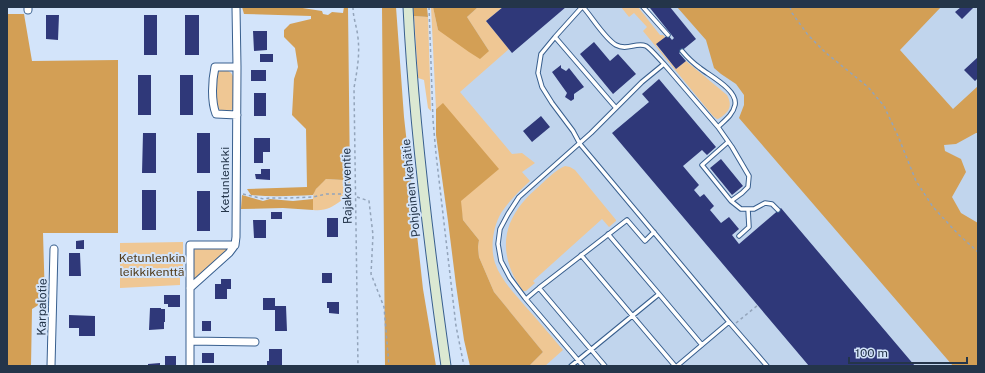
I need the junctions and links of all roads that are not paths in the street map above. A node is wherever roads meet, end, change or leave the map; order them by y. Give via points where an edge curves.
1 (236, 7) edge
2 (408, 7) edge
3 (583, 7) edge
4 (643, 7) edge
5 (668, 35) dead end
6 (555, 37) junction
7 (682, 51) dead end
8 (664, 64) junction
9 (237, 67) junction
10 (616, 108) junction
11 (237, 115) junction
12 (718, 127) junction
13 (728, 142) junction
14 (580, 144) junction
15 (731, 201) junction
16 (748, 209) junction
17 (778, 210) dead end
18 (654, 232) junction
19 (608, 234) junction
20 (739, 236) dead end
21 (235, 245) junction
22 (54, 248) dead end
23 (581, 255) junction
24 (190, 288) junction
25 (539, 288) junction
26 (659, 294) junction
27 (526, 299) junction
28 (632, 316) junction
29 (729, 322) junction
30 (190, 341) junction
31 (255, 342) dead end
32 (702, 345) junction
33 (591, 350) junction
34 (578, 360) junction
35 (52, 366) edge
36 (190, 366) edge
37 (446, 366) edge
38 (571, 366) edge
39 (584, 366) edge
40 (605, 366) edge
41 (676, 366) edge
42 (767, 366) edge

1 - 9 street, Ketunlenkki
2 - 37 main road, Pohjoinen kehätie via 421,175
3 - 6 lane
3 - 8 lane via 610,41 618,46 647,46
4 - 5 lane
6 - 10 lane
6 - 14 lane via 541,54 538,73 542,87
7 - 12 lane via 691,61 728,88 734,96 734,110
8 - 10 lane
8 - 12 lane
9 - 11 street, Ketunlenkki
9 - 11 street via 215,67 213,75 213,107 216,114
10 - 14 lane
11 - 21 street, Ketunlenkki
12 - 13 lane
13 - 15 lane via 749,176 748,187
13 - 15 lane via 702,166
14 - 18 lane
14 - 27 lane via 519,197 500,229 500,261
15 - 16 lane via 741,209
16 - 17 lane via 765,203 772,204
16 - 20 lane via 749,226
18 - 19 lane via 645,241 627,220
18 - 29 lane
19 - 23 lane
19 - 26 lane
21 - 24 street
21 - 24 street via 190,245
22 - 35 street, Karpalotie
23 - 25 lane
23 - 28 lane
24 - 30 street
25 - 27 lane
25 - 33 lane
26 - 28 lane
26 - 32 lane
27 - 34 lane
28 - 33 lane
28 - 41 lane
29 - 32 lane
29 - 42 lane
30 - 31 street
30 - 36 street
32 - 41 lane
33 - 34 lane
33 - 40 lane
34 - 38 lane
34 - 39 lane

